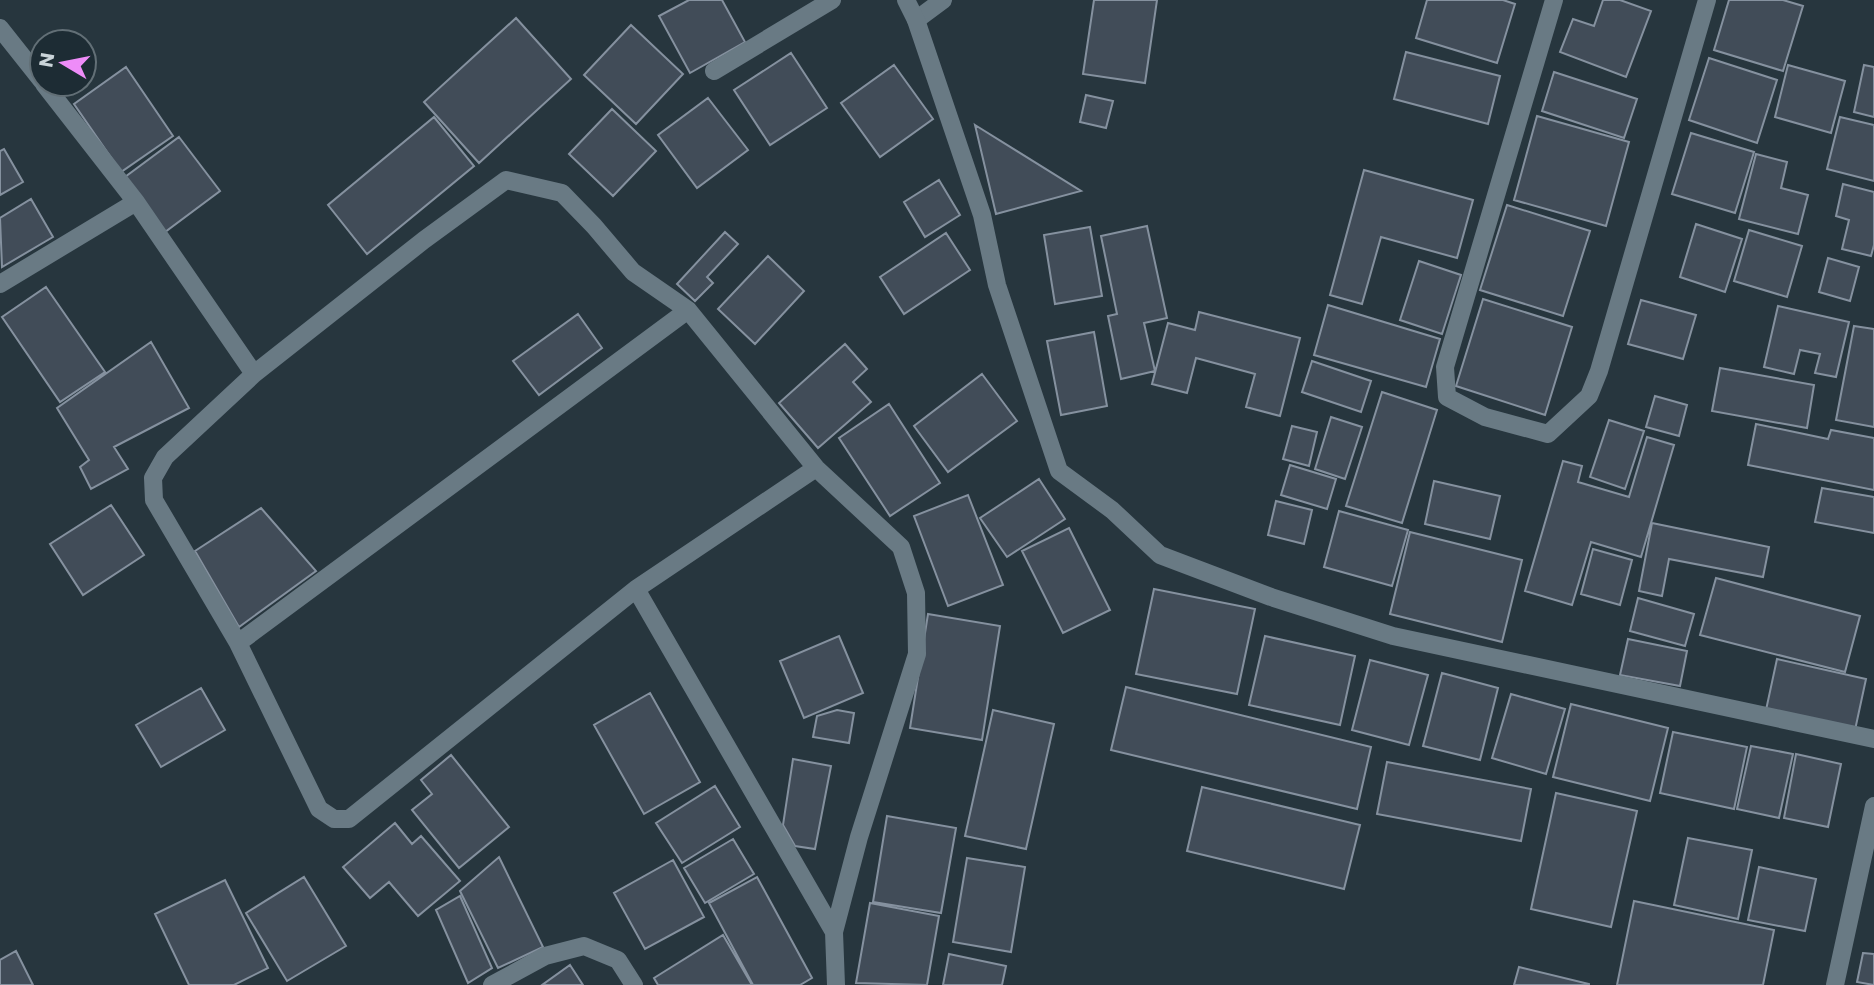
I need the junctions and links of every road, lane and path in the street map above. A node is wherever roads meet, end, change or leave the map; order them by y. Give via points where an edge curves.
1 (832, 0) edge
2 (906, 0) edge
3 (943, 0) edge
4 (1554, 0) edge
5 (1707, 0) edge
6 (916, 20) junction
7 (0, 28) edge
8 (28, 64) edge
9 (714, 71) dead end
10 (55, 98) edge
11 (136, 202) junction
12 (0, 284) edge
13 (688, 310) junction
14 (254, 374) junction
15 (816, 468) junction
16 (636, 589) junction
17 (238, 643) junction
18 (1874, 740) edge
19 (1874, 806) edge
20 (834, 932) junction
21 (492, 985) edge
22 (634, 985) edge
23 (836, 985) edge
24 (1835, 985) edge

1 - 9 street
2 - 6 street
3 - 6 street
4 - 5 street via 1445,367 1447,397 1485,418 1548,434 1589,396 1599,371
6 - 18 street via 982,215 997,285 1059,471 1112,510 1160,555 1393,636
7 - 8 street
10 - 11 street
11 - 12 street
11 - 14 street
13 - 14 street via 633,272 562,193 506,180
13 - 15 street
13 - 17 street
14 - 17 street via 164,457 153,478 154,500
15 - 16 street
15 - 20 street via 901,547 916,593 918,654 859,836
16 - 17 street via 349,819 334,819 319,809
16 - 20 street
19 - 24 street
20 - 23 street
21 - 22 street via 545,956 584,946 618,960

